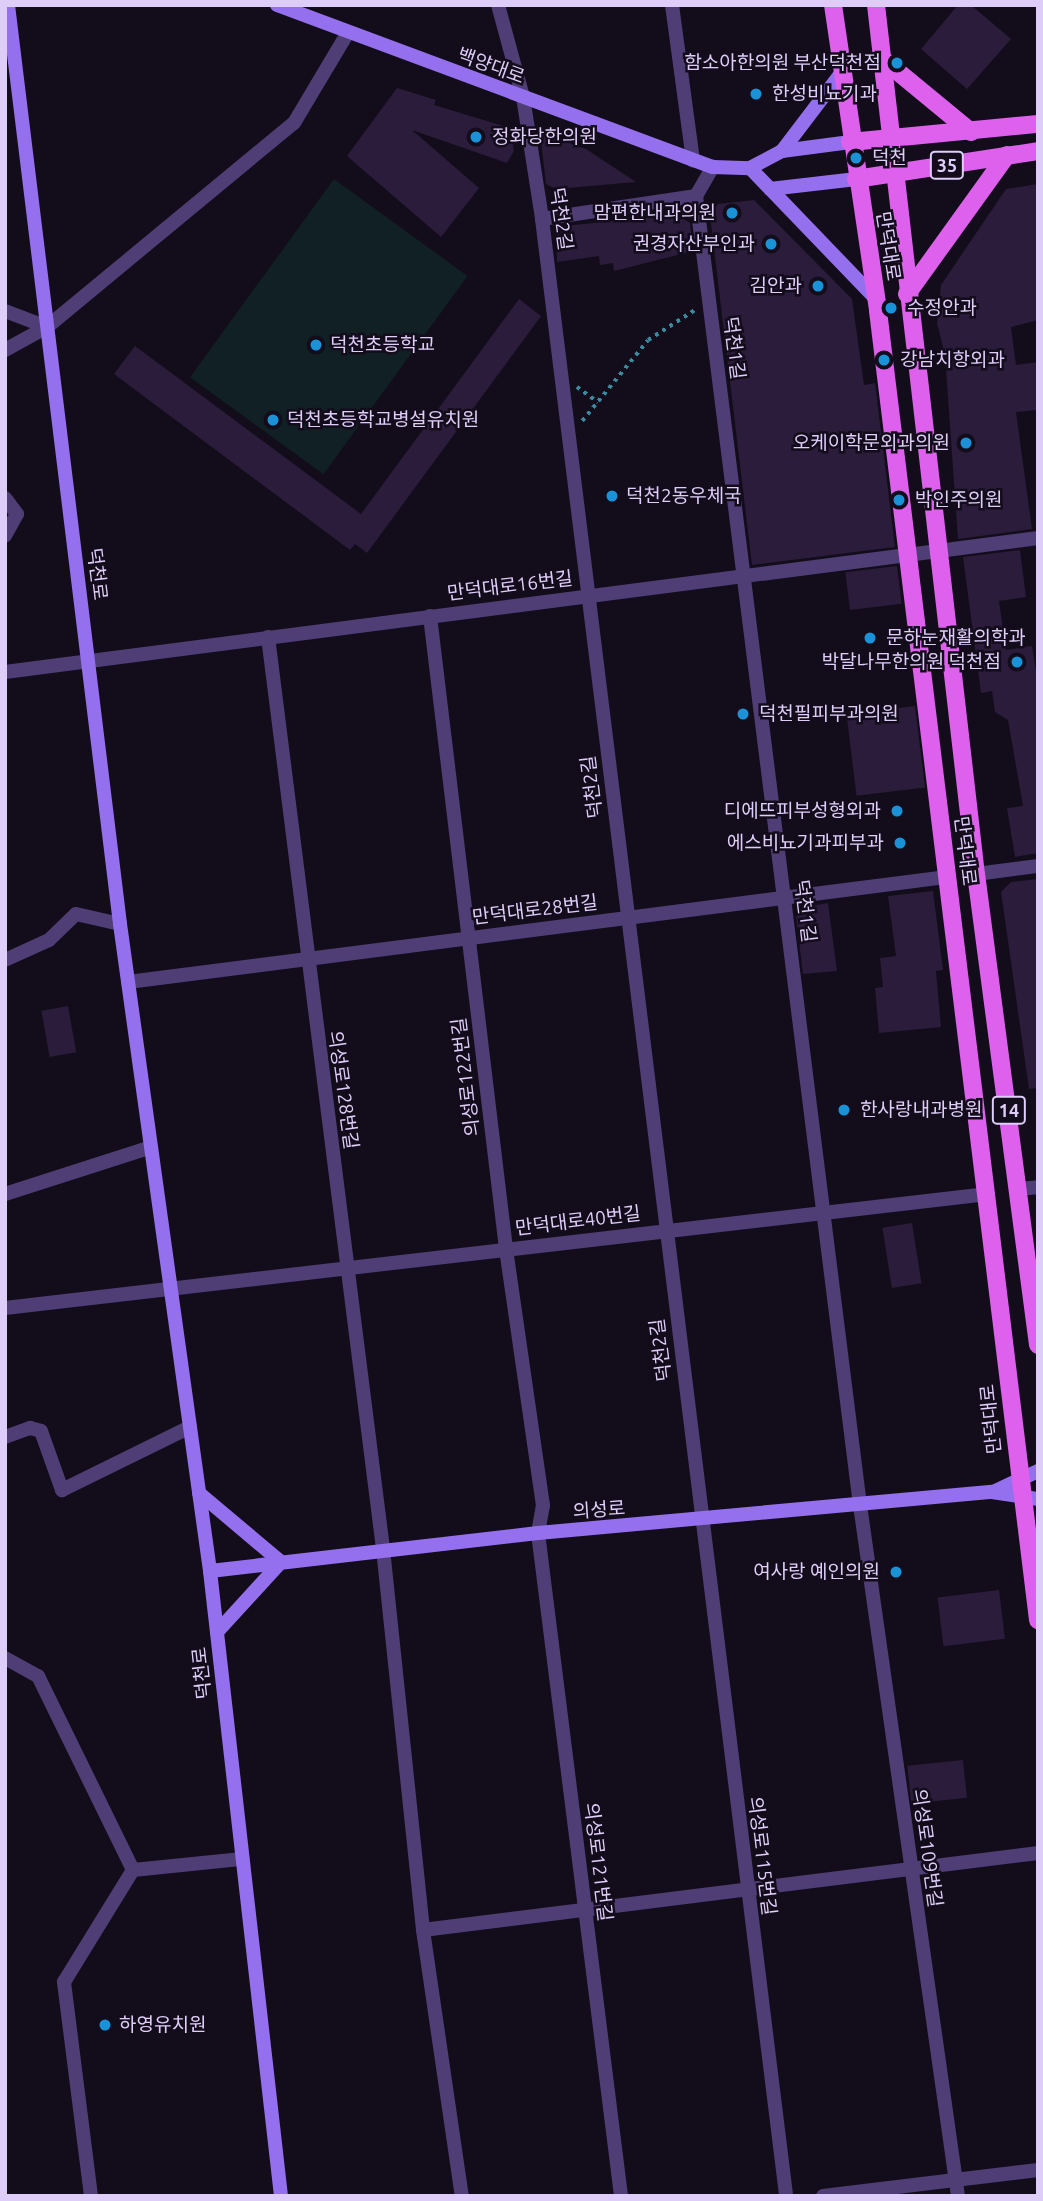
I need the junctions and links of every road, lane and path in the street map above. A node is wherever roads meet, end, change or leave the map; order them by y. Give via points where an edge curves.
1 (8, 5) edge
2 (276, 5) edge
3 (499, 5) edge
4 (672, 5) edge
5 (833, 5) edge
6 (876, 5) edge
7 (347, 34) junction
8 (880, 57) junction
9 (842, 72) junction
10 (523, 97) junction
11 (1038, 124) edge
12 (971, 132) junction
13 (889, 138) junction
14 (850, 142) junction
15 (782, 151) junction
16 (1038, 151) edge
17 (1007, 155) junction
18 (694, 161) junction
19 (713, 167) junction
20 (750, 168) junction
21 (894, 174) junction
22 (856, 179) junction
23 (770, 189) junction
24 (696, 196) junction
25 (542, 219) junction
26 (907, 294) junction
27 (876, 299) junction
28 (709, 302) junction
29 (5, 311) edge
30 (47, 327) junction
31 (5, 350) edge
32 (567, 424) junction
33 (5, 498) edge
34 (5, 536) edge
35 (1038, 538) edge
36 (937, 552) junction
37 (908, 554) junction
38 (743, 575) junction
39 (588, 595) junction
40 (430, 616) junction
41 (268, 637) junction
42 (88, 660) junction
43 (5, 671) edge
44 (1038, 866) edge
45 (976, 874) junction
46 (947, 877) junction
47 (784, 898) junction
48 (627, 918) junction
49 (120, 924) junction
50 (469, 938) junction
51 (306, 959) junction
52 (5, 960) edge
53 (128, 982) junction
54 (151, 1147) junction
55 (1029, 1188) edge
56 (5, 1194) edge
57 (987, 1194) junction
58 (824, 1214) junction
59 (666, 1230) junction
60 (506, 1249) junction
61 (348, 1270) junction
62 (174, 1288) junction
63 (5, 1308) edge
64 (1038, 1345) edge
65 (190, 1427) junction
66 (5, 1437) edge
67 (1038, 1471) edge
68 (1026, 1492) edge
69 (199, 1493) junction
70 (860, 1505) junction
71 (701, 1522) junction
72 (538, 1533) junction
73 (383, 1549) junction
74 (281, 1562) junction
75 (210, 1572) junction
76 (1038, 1620) edge
77 (217, 1632) junction
78 (5, 1658) edge
79 (1038, 1853) edge
80 (242, 1859) junction
81 (133, 1870) junction
82 (910, 1870) junction
83 (747, 1890) junction
84 (584, 1910) junction
85 (423, 1930) junction
86 (1038, 2170) edge
87 (957, 2188) edge
88 (91, 2196) edge
89 (281, 2196) edge
90 (462, 2196) edge
91 (621, 2196) edge
92 (786, 2196) edge
93 (823, 2196) edge

1 - 30 main road, 덕천로
2 - 7 main road, 백양대로
3 - 10 street, 덕천2길
4 - 18 street
5 - 9 main road, 만덕대로
6 - 8 main road, 만덕대로
7 - 10 main road, 백양대로
7 - 30 street via 294,123
8 - 12 main road
8 - 13 main road, 만덕대로
9 - 14 main road, 만덕대로
9 - 15 main road
10 - 18 main road, 백양대로
10 - 25 street, 덕천2길
11 - 12 main road, 35
12 - 13 main road
13 - 14 main road
13 - 21 main road, 만덕대로
14 - 15 main road, 백양대로
14 - 22 main road, 만덕대로
15 - 20 main road, 백양대로
16 - 17 main road, 35
17 - 21 main road, 35
17 - 26 main road
18 - 19 main road, 백양대로
19 - 20 main road, 백양대로
19 - 24 street
20 - 23 main road
21 - 22 main road, 35
21 - 26 main road, 만덕대로
22 - 23 main road
22 - 27 main road, 만덕대로
23 - 27 main road
24 - 25 street
24 - 28 street, 덕천1길
25 - 32 street, 덕천2길
26 - 36 main road, 만덕대로
27 - 37 main road, 만덕대로
28 - 32 path via 649,340 583,421
28 - 38 street, 덕천1길
29 - 30 street
30 - 31 street
30 - 42 main road, 덕천로
32 - 39 street, 덕천2길
33 - 34 street via 17,514
35 - 36 street, 만덕대로16번길
36 - 37 street, 만덕대로16번길
36 - 45 main road, 만덕대로 / 14
37 - 38 street, 만덕대로16번길
37 - 46 main road, 만덕대로
38 - 39 street, 만덕대로16번길
38 - 47 street, 덕천1길
39 - 40 street, 만덕대로16번길
39 - 48 street, 덕천2길
40 - 41 street, 만덕대로16번길
40 - 50 street, 의성로122번길
41 - 42 street, 만덕대로16번길
41 - 51 street, 의성로128번길
42 - 43 street, 만덕대로16번길
42 - 49 main road, 덕천로
44 - 45 street
45 - 55 main road, 만덕대로 / 14
46 - 47 street, 만덕대로28번길
46 - 57 main road, 만덕대로
47 - 48 street, 만덕대로28번길
47 - 58 street, 덕천1길
48 - 50 street, 만덕대로28번길
48 - 59 street, 덕천2길
49 - 52 street via 76,914 49,940
49 - 53 main road, 덕천로
50 - 51 street, 만덕대로28번길
50 - 60 street, 의성로122번길
51 - 53 street, 만덕대로28번길
51 - 61 street, 의성로128번길
53 - 54 main road, 덕천로
54 - 56 street
54 - 62 main road, 덕천로
55 - 64 main road, 만덕대로 / 14
57 - 58 street, 만덕대로40번길
57 - 68 main road, 만덕대로
58 - 59 street, 만덕대로40번길
58 - 70 street, 덕천1길
59 - 60 street, 만덕대로40번길
59 - 71 street, 덕천2길
60 - 61 street, 만덕대로40번길
60 - 72 street, 의성로122번길 via 543,1505
61 - 62 street, 만덕대로40번길
61 - 73 street, 의성로128번길
62 - 63 street, 만덕대로40번길
62 - 65 main road, 덕천로
65 - 66 street via 62,1490 41,1431 30,1428
65 - 69 main road, 덕천로
67 - 68 main road, 의성로
68 - 70 main road, 의성로
68 - 76 main road, 만덕대로
69 - 74 main road
69 - 75 main road, 덕천로
70 - 71 main road, 의성로
70 - 82 street, 의성로109번길
71 - 72 main road, 의성로
71 - 83 street, 의성로115번길
72 - 73 main road, 의성로
72 - 84 street, 의성로121번길
73 - 74 main road, 의성로
73 - 85 street, 의성로128번길
74 - 75 main road, 의성로
74 - 77 main road
75 - 77 main road, 덕천로
77 - 80 main road, 덕천로
78 - 81 street via 38,1676
79 - 82 street
80 - 81 street
80 - 89 main road, 덕천로
81 - 88 street via 64,1982
82 - 83 street
82 - 87 street, 의성로109번길
83 - 84 street
83 - 92 street, 의성로115번길
84 - 85 street
84 - 91 street, 의성로121번길
85 - 90 street, 의성로128번길
86 - 87 street
87 - 93 street

